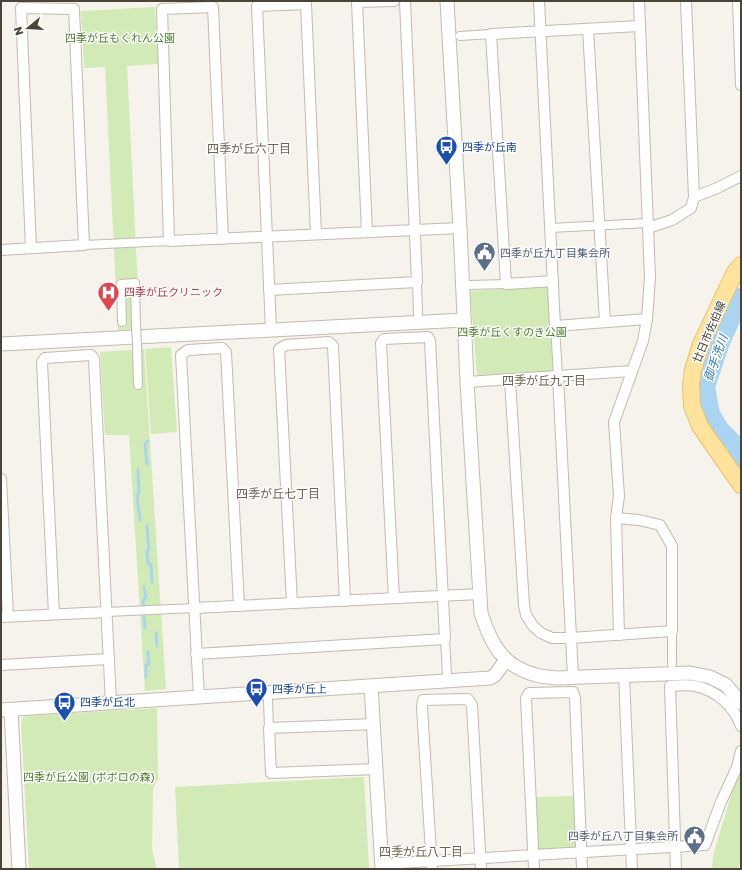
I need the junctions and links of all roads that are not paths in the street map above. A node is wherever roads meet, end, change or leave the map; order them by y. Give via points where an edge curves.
1 (394, 1) edge
2 (405, 1) edge
3 (447, 1) edge
4 (539, 1) edge
5 (639, 1) edge
6 (686, 1) edge
7 (738, 1) edge
8 (640, 26) junction
9 (588, 29) junction
10 (540, 32) junction
11 (491, 34) junction
12 (460, 36) dead end
13 (741, 85) edge
14 (741, 176) edge
15 (694, 197) junction
16 (648, 225) junction
17 (599, 226) junction
18 (460, 228) junction
19 (550, 228) junction
20 (415, 230) junction
21 (366, 232) junction
22 (316, 234) junction
23 (267, 237) junction
24 (223, 238) junction
25 (169, 241) junction
26 (84, 245) junction
27 (31, 248) junction
28 (1, 250) edge
29 (741, 265) edge
30 (553, 281) junction
31 (417, 282) junction
32 (506, 284) junction
33 (469, 285) dead end
34 (269, 290) junction
35 (418, 314) dead end
36 (647, 319) junction
37 (464, 320) junction
38 (122, 322) dead end
39 (605, 322) junction
40 (555, 326) junction
41 (271, 330) junction
42 (1, 344) edge
43 (632, 371) junction
44 (558, 376) junction
45 (510, 380) junction
46 (467, 382) junction
47 (138, 385) dead end
48 (1, 479) edge
49 (741, 485) edge
50 (616, 518) junction
51 (480, 594) junction
52 (443, 596) junction
53 (394, 598) junction
54 (345, 601) junction
55 (292, 603) junction
56 (239, 606) junction
57 (194, 608) junction
58 (107, 612) junction
59 (54, 614) junction
60 (4, 617) edge
61 (672, 632) junction
62 (619, 635) junction
63 (571, 638) junction
64 (445, 639) junction
65 (196, 654) junction
66 (109, 659) junction
67 (506, 660) junction
68 (672, 664) dead end
69 (1, 666) edge
70 (447, 675) dead end
71 (624, 676) junction
72 (573, 677) junction
73 (372, 686) junction
74 (199, 697) junction
75 (268, 700) dead end
76 (111, 703) junction
77 (741, 703) edge
78 (6, 710) edge
79 (374, 724) junction
80 (741, 726) edge
81 (269, 728) junction
82 (741, 751) edge
83 (376, 769) junction
84 (676, 847) junction
85 (631, 849) junction
86 (582, 852) junction
87 (534, 855) junction
88 (480, 858) junction
89 (432, 865) edge
90 (382, 866) edge
91 (20, 869) edge
92 (481, 869) edge
93 (534, 869) edge
94 (582, 869) edge
95 (632, 869) edge
96 (676, 869) edge

1 - 21 street via 357,2
2 - 20 street
3 - 18 street
4 - 10 street
5 - 8 street
6 - 15 street
7 - 13 street
8 - 9 street
8 - 16 street
9 - 10 street
9 - 17 street
10 - 11 street
10 - 19 street
11 - 12 street
11 - 32 street
14 - 15 street
15 - 16 street via 691,208 672,220
16 - 17 street
16 - 36 street via 650,277
17 - 19 street
17 - 39 street
18 - 20 street
18 - 37 street
19 - 30 street
20 - 21 street
20 - 31 street
21 - 22 street
22 - 23 street
22 - 23 street via 306,4 257,6
23 - 24 street
23 - 34 street
24 - 25 street
24 - 25 street via 214,7 162,9
25 - 26 street
26 - 27 street
26 - 27 street via 74,9 21,8
27 - 28 street
29 - 49 main road, 廿日市佐伯線 via 701,344 691,385 692,406 700,426
30 - 32 street
30 - 40 street
31 - 34 street
31 - 35 street
32 - 33 street
34 - 41 street
36 - 39 street
36 - 43 street
37 - 41 street
37 - 46 street
38 - 47 street, bridge via 121,284 135,283
39 - 40 street
40 - 44 street
41 - 42 street
43 - 44 street
43 - 50 street via 614,422 619,496
44 - 45 street
44 - 63 street
45 - 46 street
45 - 63 street via 526,615 541,633 552,638
46 - 51 street
48 - 60 street
50 - 61 street via 660,525 672,546
50 - 62 street
51 - 52 street
51 - 67 street via 481,613 487,632
52 - 53 street
52 - 53 street via 428,337 384,339 381,344
52 - 64 street
53 - 54 street
54 - 55 street
54 - 55 street via 333,346 329,342 286,345 279,349
55 - 56 street
56 - 57 street
56 - 57 street via 226,352 222,348 188,350 181,354
57 - 58 street
57 - 65 street
58 - 59 street
58 - 59 street via 94,359 91,355 45,358 42,362
58 - 66 street
59 - 60 street
61 - 62 street
61 - 68 street
62 - 63 street
63 - 72 street
64 - 65 street
64 - 70 street
65 - 74 street
66 - 69 street
66 - 76 street
67 - 72 street via 536,676
67 - 73 street via 490,678
71 - 72 street
71 - 77 street via 690,673 710,677 726,685
71 - 85 street
73 - 74 street
73 - 79 street
74 - 76 street
75 - 81 street
76 - 78 street
78 - 91 street
79 - 81 street
79 - 83 street
80 - 84 street via 735,712 713,693 695,686 670,686
81 - 83 street via 271,773
82 - 84 street via 737,767 704,845
83 - 90 street
84 - 85 street
84 - 96 street
85 - 86 street
85 - 95 street
86 - 87 street
86 - 87 street via 574,692 529,693 526,698
86 - 94 street
87 - 88 street
87 - 93 street
88 - 89 street
88 - 89 street via 472,705 468,698 423,700
88 - 92 street
89 - 90 street

